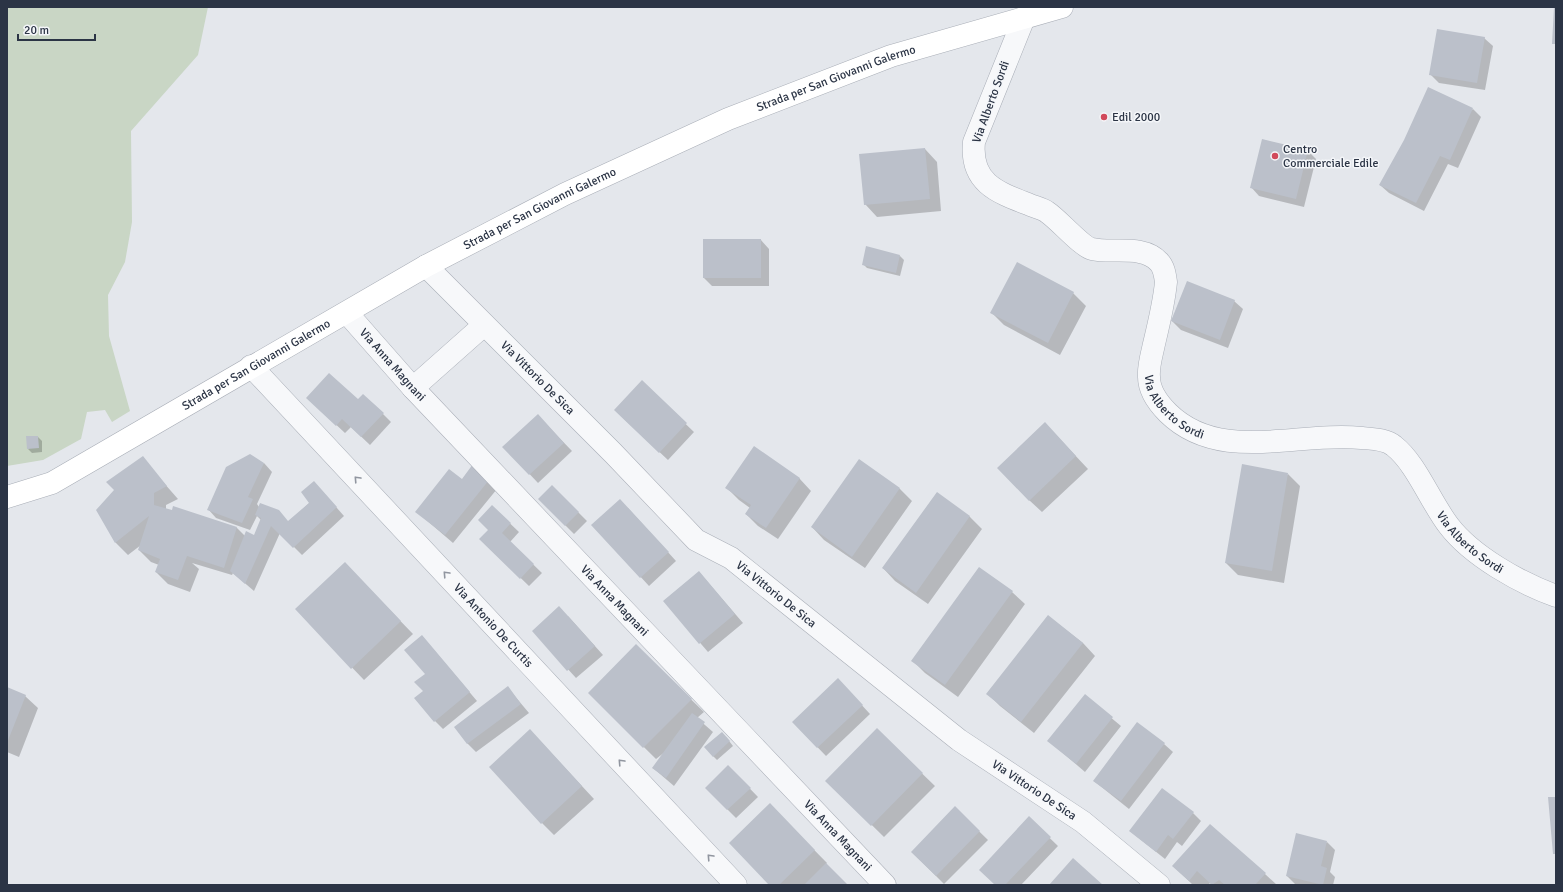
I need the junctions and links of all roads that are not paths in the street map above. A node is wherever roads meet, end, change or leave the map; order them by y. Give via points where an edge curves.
1 (1062, 7) edge
2 (1024, 18) junction
3 (426, 266) junction
4 (347, 313) junction
5 (484, 325) junction
6 (251, 366) junction
7 (413, 388) junction
8 (7, 496) edge
9 (1556, 596) edge
10 (736, 885) edge
11 (885, 885) edge
12 (1159, 885) edge

1 - 2 main road, Strada per San Giovanni Galermo
2 - 3 main road, Strada per San Giovanni Galermo via 891,56 728,119 564,194
2 - 9 street, Via Alberto Sordi via 974,142 974,164 989,185 1002,194 1046,212 1090,249 1138,252 1159,262 1166,282 1148,376 1154,397 1163,408 1174,419 1194,431 1209,438 1230,442 1346,436 1380,440 1394,446 1408,462 1448,525 1462,540 1483,557 1533,588
3 - 4 main road, Strada per San Giovanni Galermo
3 - 5 street, Via Vittorio De Sica
4 - 6 main road, Strada per San Giovanni Galermo
4 - 7 street, Via Anna Magnani
5 - 7 street
5 - 12 street, Via Vittorio De Sica via 614,453 696,540 731,558 959,740 1084,822
6 - 8 main road, Strada per San Giovanni Galermo via 52,484
10 -> 6 street, Via Antonio De Curtis
7 - 11 street, Via Anna Magnani

